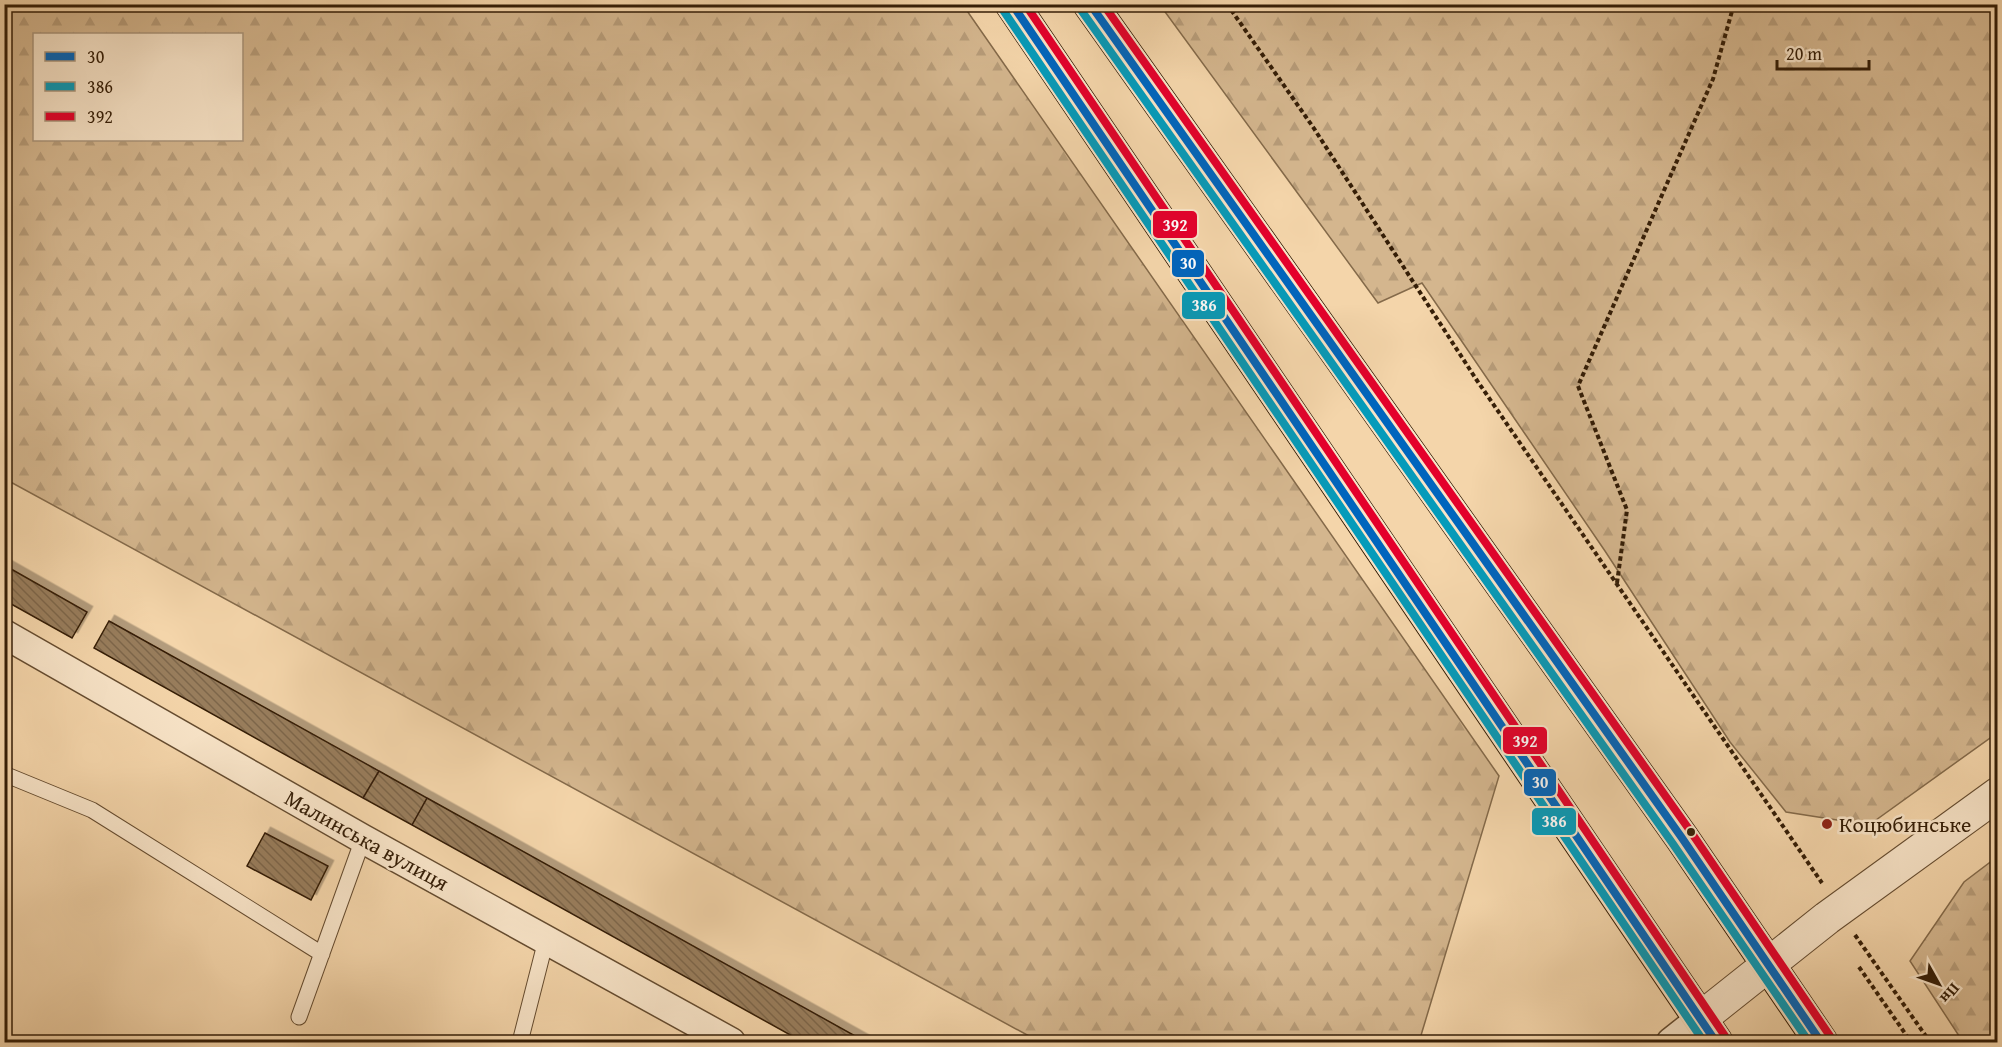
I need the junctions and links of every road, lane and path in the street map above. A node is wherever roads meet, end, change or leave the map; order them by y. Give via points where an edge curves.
1 (1012, 4) edge
2 (1090, 4) edge
3 (1227, 4) edge
4 (1734, 4) edge
5 (1617, 583) junction
6 (4, 634) edge
7 (4, 778) edge
8 (1998, 794) edge
9 (363, 839) junction
10 (1839, 909) junction
11 (546, 940) junction
12 (322, 954) junction
13 (1769, 965) junction
14 (1859, 967) dead end
15 (299, 1017) dead end
16 (1708, 1031) edge
17 (520, 1042) edge
18 (732, 1042) edge
19 (1671, 1042) edge
20 (1821, 1042) edge
21 (1911, 1042) edge
22 (1930, 1042) edge

1 - 16 highway
2 - 13 highway
3 - 5 path
4 - 5 path via 1713,79 1578,386 1628,510
5 - 10 path
6 - 9 street, Малинська вулиця
7 - 12 lane via 9,776 92,810
8 - 10 street
9 - 11 street, Малинська вулиця
9 - 12 lane
10 - 13 street
10 - 22 path
11 - 17 lane
11 - 18 street, Малинська вулиця
12 - 15 lane
13 - 16 street
13 - 20 highway
14 - 21 path
16 - 19 street

